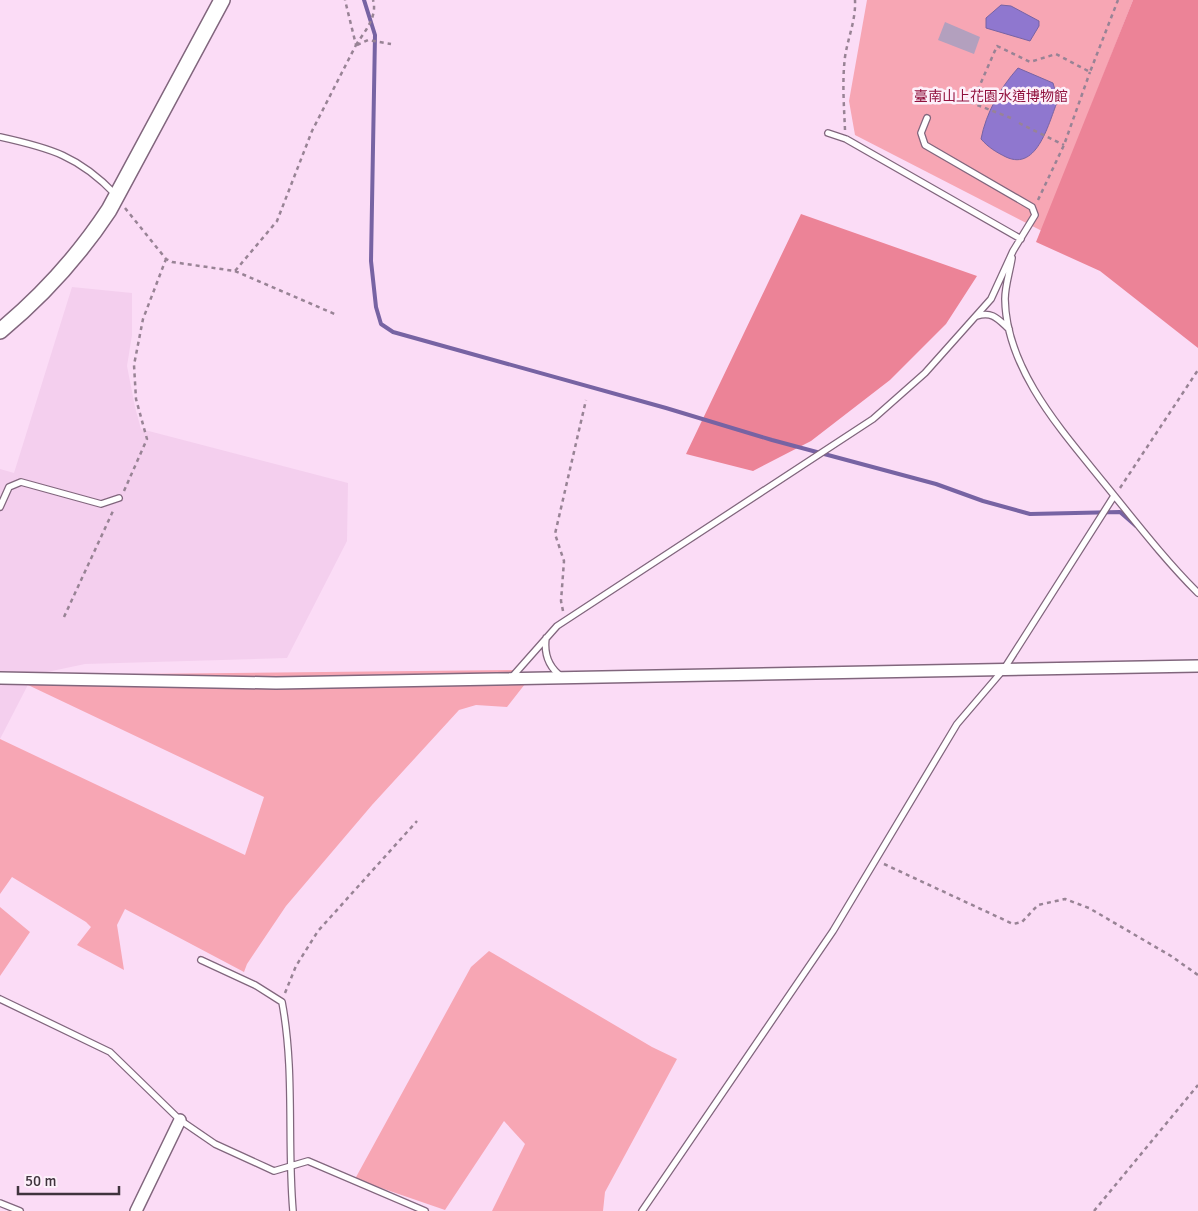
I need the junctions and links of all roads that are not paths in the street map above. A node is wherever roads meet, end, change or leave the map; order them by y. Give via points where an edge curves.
1 (222, 0) edge
2 (926, 118) dead end
3 (828, 132) dead end
4 (0, 137) edge
5 (116, 195) junction
6 (1021, 239) junction
7 (1013, 251) junction
8 (975, 317) junction
9 (1010, 330) junction
10 (0, 331) edge
11 (1114, 496) junction
12 (119, 498) road end
13 (0, 507) edge
14 (1198, 593) edge
15 (546, 638) junction
16 (1198, 666) edge
17 (1004, 669) junction
18 (0, 678) edge
19 (563, 678) junction
20 (509, 680) junction
21 (201, 960) dead end
22 (0, 1000) edge
23 (180, 1120) junction
24 (289, 1166) junction
25 (0, 1203) edge
26 (20, 1211) edge
27 (136, 1211) edge
28 (293, 1211) edge
29 (425, 1211) edge
30 (642, 1211) edge

1 - 5 main road
2 - 6 lane via 920,133 925,145 1032,207 1035,215
3 - 6 lane via 846,139
4 - 5 lane via 63,154 96,174
5 - 10 main road via 90,238
6 - 7 lane
7 - 8 lane via 991,299
7 - 9 lane via 1005,299
8 - 9 lane via 986,313 993,315
8 - 15 lane via 926,373 874,419 566,620
9 - 11 lane via 1020,360 1042,405
11 - 14 lane
11 - 17 lane
12 - 13 lane via 101,504 21,482 8,487
15 - 19 lane via 547,658 554,672
15 - 20 lane
16 - 17 street
17 - 19 street via 636,674
17 - 30 lane via 957,724 828,938
18 - 20 street via 276,683
19 - 20 street
21 - 24 lane via 255,985 282,1002 291,1074
22 - 23 lane via 110,1052
23 - 24 lane via 215,1144 274,1171
23 - 27 street
24 - 28 lane
24 - 29 lane via 308,1162
25 - 26 lane

